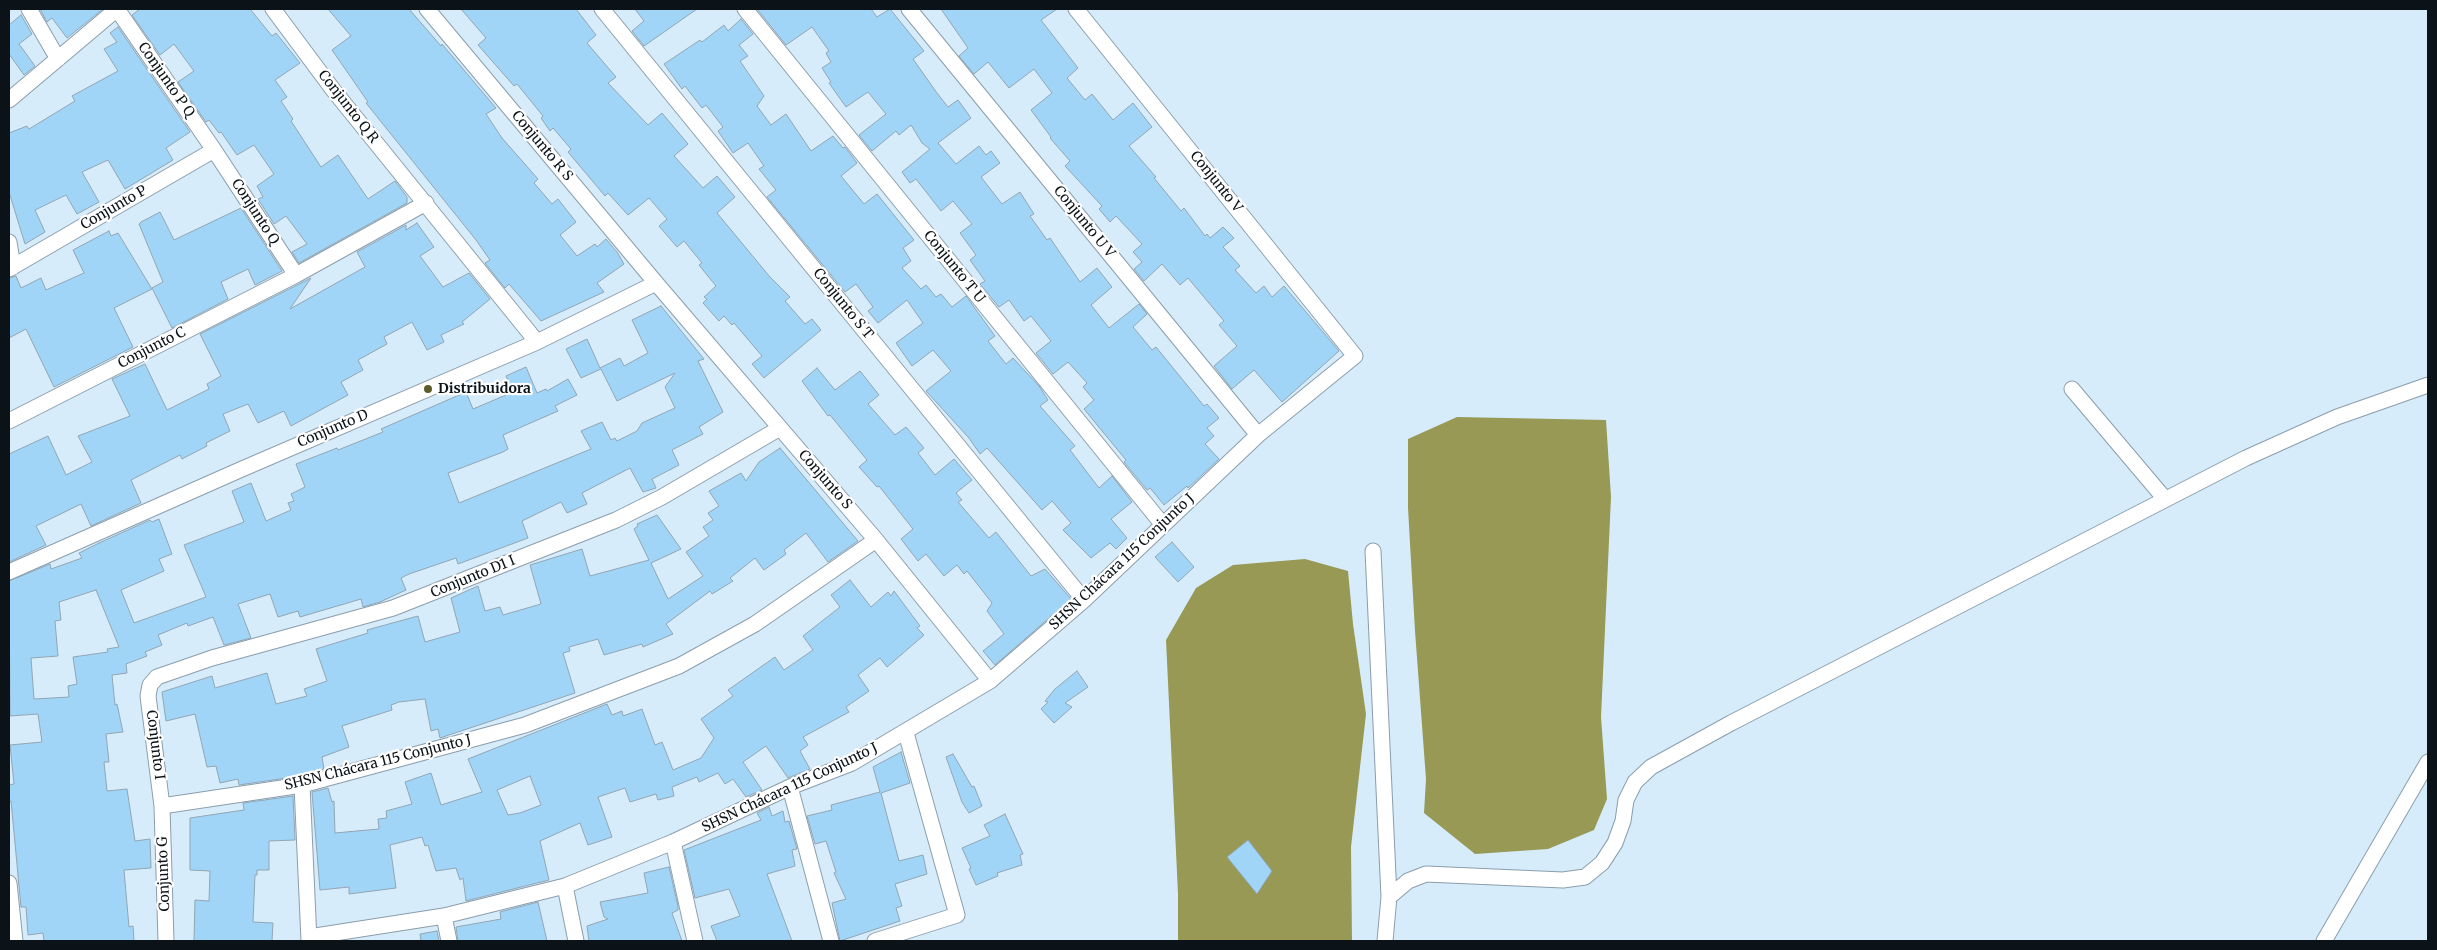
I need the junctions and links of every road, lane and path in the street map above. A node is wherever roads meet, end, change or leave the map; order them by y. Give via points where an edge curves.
1 (29, 9) edge
2 (117, 9) edge
3 (273, 9) edge
4 (427, 9) edge
5 (602, 9) edge
6 (745, 9) edge
7 (909, 9) edge
8 (1076, 9) edge
9 (58, 59) junction
10 (9, 100) edge
11 (214, 150) junction
12 (426, 203) junction
13 (9, 242) edge
14 (11, 268) edge
15 (296, 274) junction
16 (656, 283) junction
17 (537, 342) junction
18 (1355, 356) joint
19 (2428, 385) edge
20 (2072, 389) dead end
21 (9, 422) edge
22 (780, 428) junction
23 (1258, 435) junction
24 (2166, 499) junction
25 (1163, 525) junction
26 (876, 540) junction
27 (1373, 551) dead end
28 (9, 572) edge
29 (1084, 600) junction
30 (990, 681) junction
31 (150, 685) joint
32 (906, 733) junction
33 (2428, 762) edge
34 (302, 785) junction
35 (790, 787) junction
36 (162, 806) junction
37 (672, 842) junction
38 (9, 884) edge
39 (565, 886) junction
40 (1389, 897) junction
41 (444, 916) junction
42 (309, 939) edge
43 (15, 941) edge
44 (166, 941) edge
45 (449, 941) edge
46 (576, 941) edge
47 (695, 941) edge
48 (832, 941) edge
49 (875, 941) edge
50 (1385, 941) edge
51 (2324, 941) edge

1 - 9 street
2 - 9 street
2 - 11 street, Conjunto P Q
3 - 12 street, Conjunto Q R
4 - 16 street, Conjunto R S
5 - 29 street, Conjunto S T
6 - 25 street, Conjunto T U
7 - 23 street, Conjunto U V
8 - 18 street, Conjunto V
9 - 10 street
11 - 14 street, Conjunto P
11 - 15 street, Conjunto Q
12 - 15 street, Conjunto C
12 - 17 street, Conjunto Q R
13 - 14 street
15 - 21 street, Conjunto C
16 - 17 street, Conjunto D
16 - 22 street, Conjunto S
17 - 28 street, Conjunto D
18 - 23 street, SHSN Chácara 115 Conjunto J
19 - 24 street via 2337,417
20 - 24 street
22 - 26 street, Conjunto S
22 - 31 street, Conjunto D1 I via 616,520 393,608 212,658 156,677
23 - 25 street, SHSN Chácara 115 Conjunto J
24 - 40 street via 1651,767 1635,782 1626,800 1615,843 1602,863 1585,877 1554,880 1426,874 1408,881
25 - 29 street, SHSN Chácara 115 Conjunto J
26 - 30 street, Conjunto S
26 - 34 street, SHSN Chácara 115 Conjunto J via 755,624 680,666 525,725
27 - 40 street
29 - 30 street, SHSN Chácara 115 Conjunto J
30 - 32 street, SHSN Chácara 115 Conjunto J
31 - 36 street, Conjunto I via 148,696
32 - 35 street, SHSN Chácara 115 Conjunto J via 852,763
32 - 49 street via 957,915
33 - 51 street
34 - 36 street, SHSN Chácara 115 Conjunto J
34 - 42 street
35 - 37 street, SHSN Chácara 115 Conjunto J
35 - 48 street
36 - 44 street, Conjunto G
37 - 39 street, SHSN Chácara 115 Conjunto J
37 - 47 street
38 - 43 street
39 - 41 street, SHSN Chácara 115 Conjunto J
39 - 46 street
40 - 50 street
41 - 42 street, SHSN Chácara 115 Conjunto J
41 - 45 street

